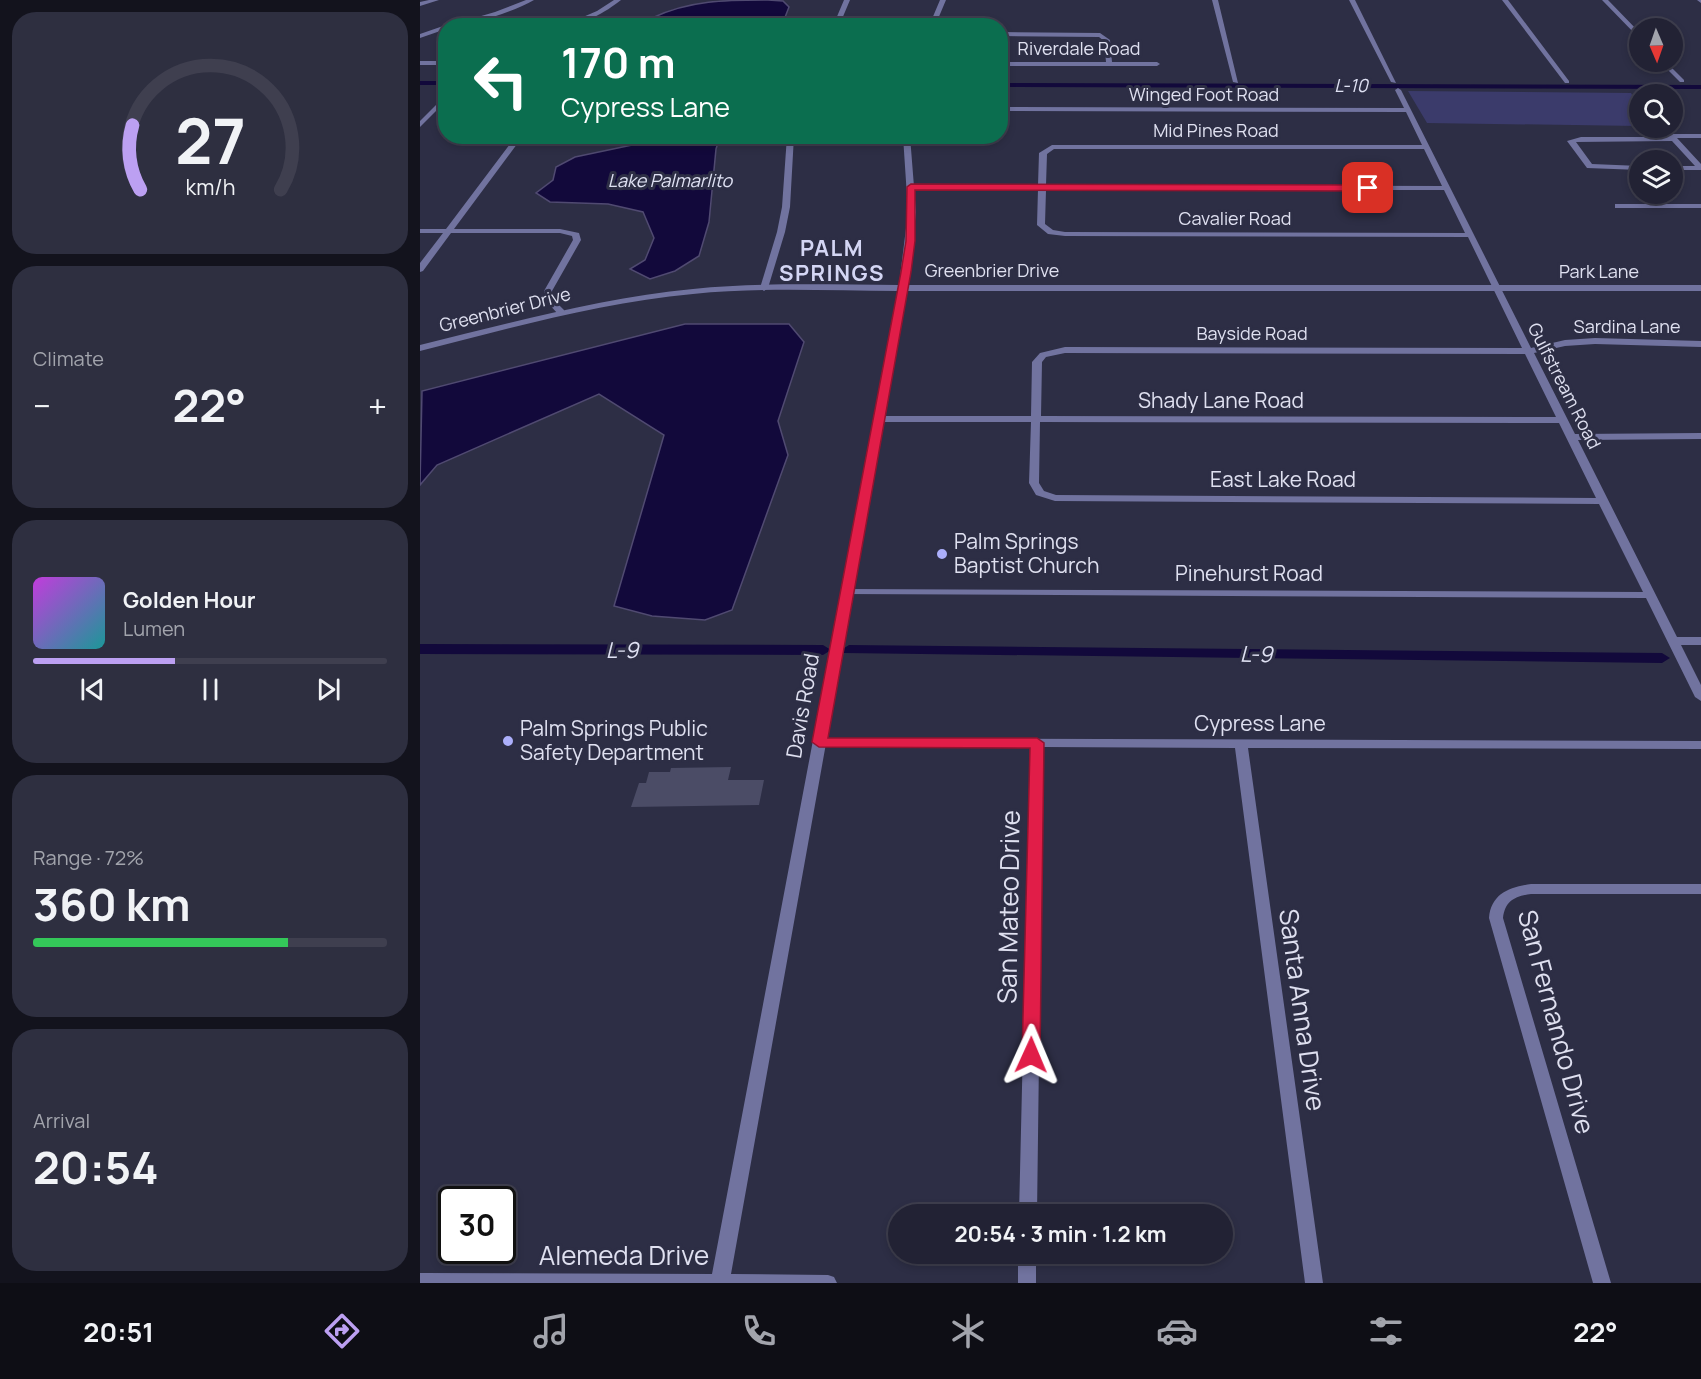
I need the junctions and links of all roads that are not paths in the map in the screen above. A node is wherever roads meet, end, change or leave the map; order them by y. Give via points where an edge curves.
1 (436, 0) edge
2 (531, 0) edge
3 (618, 0) edge
4 (847, 0) edge
5 (943, 0) edge
6 (1215, 0) edge
7 (1352, 0) edge
8 (1505, 0) edge
9 (1605, 0) edge
10 (420, 4) edge
11 (479, 18) edge
12 (584, 18) edge
13 (839, 18) edge
14 (935, 18) edge
15 (1629, 25) edge
16 (438, 30) edge
17 (1008, 34) edge
18 (420, 36) edge
19 (420, 63) edge
20 (438, 63) edge
21 (1008, 64) edge
22 (1109, 64) junction
23 (1157, 64) dead end
24 (1673, 72) edge
25 (1682, 81) dead end
26 (1236, 82) dead end
27 (1567, 82) dead end
28 (438, 105) edge
29 (435, 108) joint
30 (1008, 109) edge
31 (1408, 110) junction
32 (420, 125) edge
33 (1701, 136) edge
34 (1683, 137) edge
35 (1647, 138) edge
36 (1673, 138) edge
37 (514, 144) edge
38 (790, 144) edge
39 (907, 144) edge
40 (1426, 147) junction
41 (1629, 168) edge
42 (1683, 168) edge
43 (1701, 168) edge
44 (911, 187) junction
45 (1042, 187) junction
46 (1447, 188) junction
47 (1618, 206) dead end
48 (1701, 206) edge
49 (420, 231) edge
50 (449, 231) junction
51 (1470, 235) junction
52 (420, 269) edge
53 (764, 288) junction
54 (903, 288) junction
55 (1701, 288) edge
56 (1497, 289) junction
57 (561, 312) junction
58 (1701, 344) edge
59 (420, 348) edge
60 (1528, 351) junction
61 (879, 418) junction
62 (1035, 419) junction
63 (1563, 420) junction
64 (1701, 436) edge
65 (1572, 437) junction
66 (1603, 501) junction
67 (847, 592) junction
68 (1650, 595) junction
69 (1674, 641) junction
70 (1701, 641) edge
71 (1701, 697) edge
72 (819, 742) junction
73 (1037, 743) junction
74 (1241, 744) junction
75 (1701, 745) edge
76 (1701, 889) edge
77 (1028, 1204) edge
78 (1027, 1264) edge
79 (420, 1281) edge
80 (720, 1282) edge
81 (828, 1283) edge
82 (1027, 1283) edge
83 (1314, 1283) edge
84 (1602, 1283) edge

1 - 10 street
2 - 11 street
3 - 12 street
4 - 13 street
5 - 14 street
6 - 26 street
7 - 31 street, Gulfstream Road
8 - 27 street
9 - 15 street
16 - 18 street
17 - 22 street via 1100,35 1107,40
19 - 20 street
21 - 22 street, Riverdale Road
22 - 23 street, Riverdale Road
24 - 25 street
28 - 29 street
29 - 32 street
30 - 31 street, Winged Foot Road
31 - 40 street, Gulfstream Road
33 - 34 street
35 - 41 street via 1571,141 1590,166
36 - 43 street
37 - 50 street
38 - 53 street via 786,207
39 - 44 street, Davis Road
40 - 45 street, Mid Pines Road via 1058,146 1043,153
40 - 46 street, Gulfstream Road
42 - 43 street
44 - 45 street
44 - 54 street, Davis Road via 910,241
45 - 46 street
45 - 51 street, Cavalier Road via 1041,225 1057,233
46 - 51 street, Gulfstream Road
47 - 48 street
49 - 50 street
50 - 52 street
50 - 57 street via 560,231 576,235 577,240 548,291 550,301
51 - 56 street, Gulfstream Road
53 - 54 street, Greenbrier Drive
53 - 57 street, Greenbrier Drive via 673,292
54 - 56 street, Greenbrier Drive
54 - 61 street, Davis Road
55 - 56 street, Park Lane
56 - 60 street, Gulfstream Road
57 - 59 street, Greenbrier Drive
58 - 60 street, Sardina Lane via 1595,341
60 - 62 street, Bayside Road via 1057,351 1043,355 1037,362
60 - 63 street, Gulfstream Road
61 - 62 street, Shady Lane Road
61 - 67 street, Davis Road
62 - 63 street, Shady Lane Road
62 - 66 street, East Lake Road via 1034,483 1040,493 1055,498
63 - 65 street, Gulfstream Road
64 - 65 street
65 - 66 street, Gulfstream Road
66 - 68 street, Gulfstream Road
67 - 68 street, Pinehurst Road
67 - 72 street, Davis Road
68 - 69 street, Gulfstream Road
69 - 70 street
69 - 71 street, Gulfstream Road
72 - 73 street, Cypress Lane
72 - 80 street, Davis Road
73 - 74 street, Cypress Lane
73 - 77 street, San Mateo Drive
74 - 75 street, Cypress Lane
74 - 83 street, Santa Anna Drive
76 - 84 street, San Fernando Drive via 1531,889 1508,894 1496,909
78 - 82 street
79 - 80 street, Alemeda Drive
80 - 81 street, Alemeda Drive

